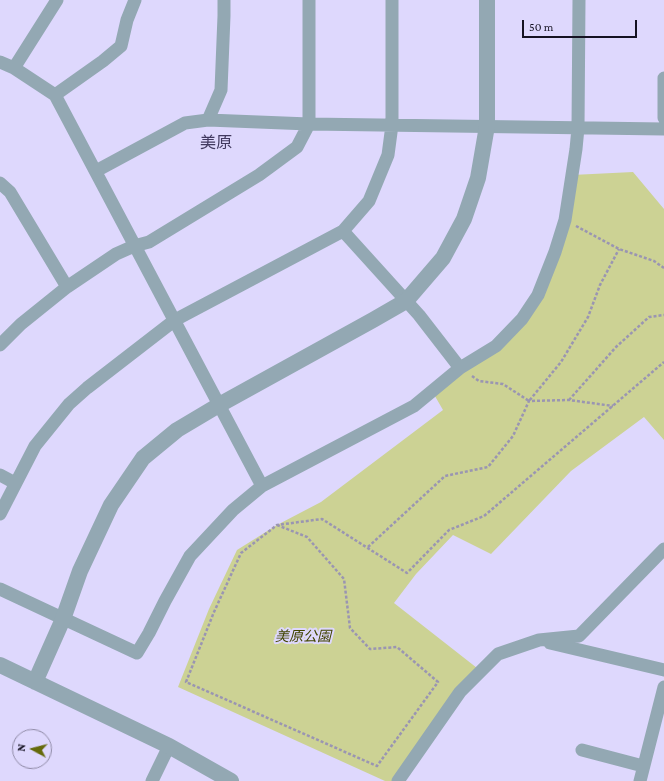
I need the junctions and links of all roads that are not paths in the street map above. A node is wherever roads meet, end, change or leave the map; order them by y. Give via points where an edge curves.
1 (57, 0) edge
2 (135, 0) edge
3 (224, 0) edge
4 (309, 0) edge
5 (392, 0) edge
6 (487, 0) edge
7 (579, 0) edge
8 (0, 62) edge
9 (14, 68) junction
10 (664, 78) edge
11 (54, 96) junction
12 (664, 118) edge
13 (208, 120) junction
14 (309, 124) junction
15 (392, 125) junction
16 (487, 126) junction
17 (578, 128) junction
18 (664, 129) edge
19 (96, 172) junction
20 (0, 183) edge
21 (344, 231) junction
22 (134, 246) junction
23 (67, 287) junction
24 (406, 301) junction
25 (175, 320) junction
26 (0, 345) edge
27 (460, 368) junction
28 (220, 405) junction
29 (0, 474) edge
30 (15, 483) junction
31 (262, 486) junction
32 (0, 514) edge
33 (664, 548) edge
34 (0, 589) edge
35 (62, 619) junction
36 (539, 640) junction
37 (0, 665) edge
38 (664, 670) edge
39 (36, 682) junction
40 (664, 687) edge
41 (169, 746) junction
42 (582, 750) dead end
43 (643, 766) junction
44 (152, 781) edge
45 (231, 781) edge
46 (398, 781) edge
47 (640, 781) edge

1 - 9 street
2 - 11 street via 121,46
3 - 13 street via 221,90
4 - 14 street
5 - 15 street
6 - 16 street
7 - 17 street
8 - 9 street
9 - 11 street
10 - 12 street
11 - 19 street
13 - 14 street
13 - 19 street via 186,123
14 - 15 street
14 - 22 street via 297,147 259,175 149,242
15 - 16 street
15 - 21 street via 388,155 369,201
16 - 17 street
16 - 24 street via 478,178 464,219 443,258
17 - 18 street
17 - 27 street via 565,220 538,295 522,319 496,346
19 - 22 street
20 - 23 street via 10,192
21 - 24 street
21 - 25 street
22 - 23 street via 116,254
22 - 25 street
23 - 26 street via 20,324
24 - 27 street
24 - 28 street
25 - 28 street
25 - 30 street via 69,404 35,446
27 - 31 street via 414,406
28 - 31 street
28 - 35 street via 177,430 143,458 111,505 80,571
29 - 30 street
30 - 32 street
31 - 35 street via 233,510 190,556 137,653
33 - 36 street via 579,636
34 - 35 street
35 - 39 street
36 - 38 street
36 - 46 street via 498,654 460,692
37 - 39 street
39 - 41 street
40 - 43 street
41 - 44 street
41 - 45 street
42 - 43 street
43 - 47 street

